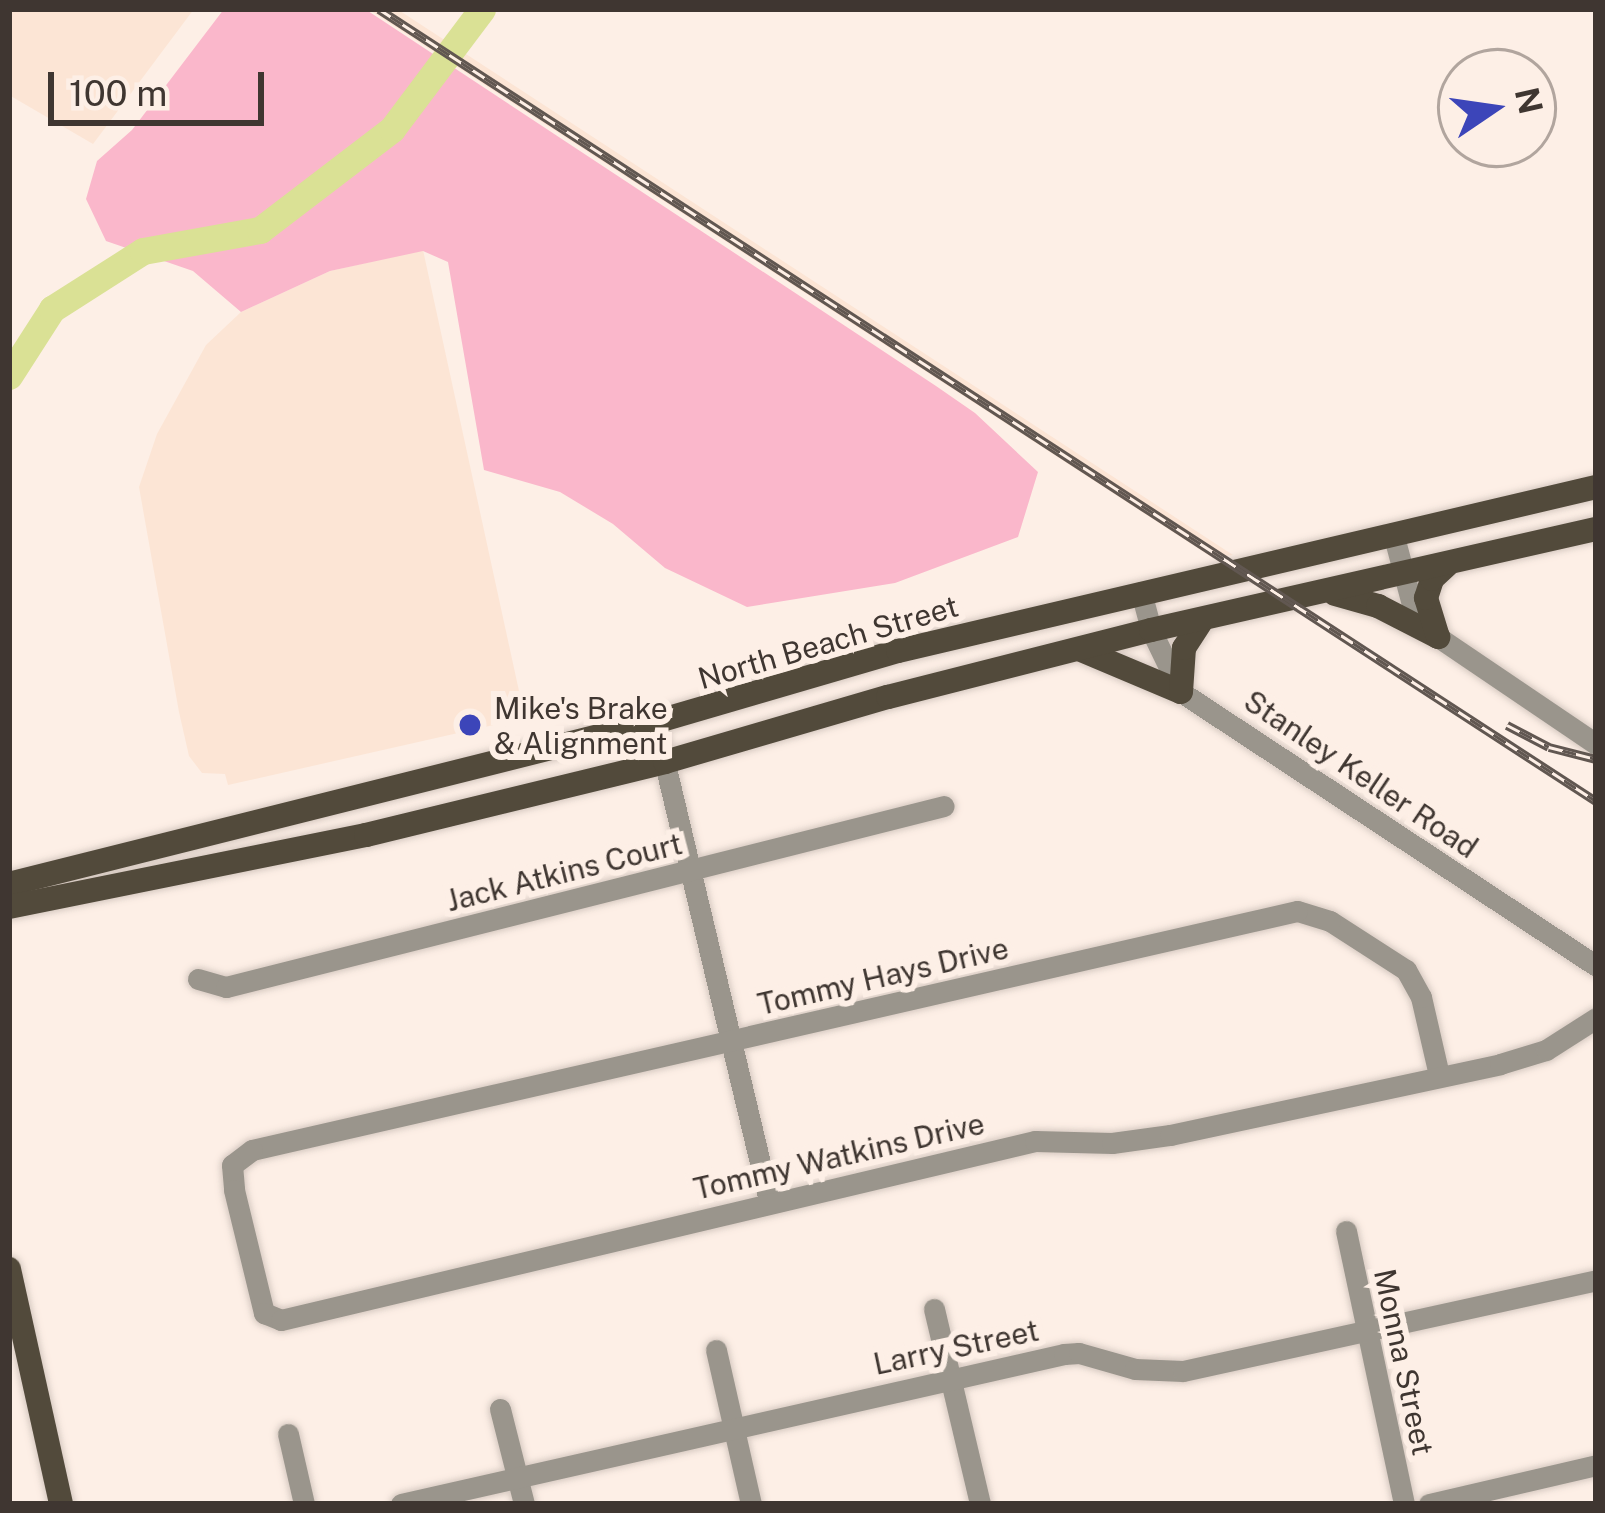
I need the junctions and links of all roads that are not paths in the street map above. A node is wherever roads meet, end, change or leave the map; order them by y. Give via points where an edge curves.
1 (1596, 487) edge
2 (1596, 529) edge
3 (1393, 533) junction
4 (1447, 564) junction
5 (1403, 574) junction
6 (1141, 592) junction
7 (1326, 592) junction
8 (1202, 620) junction
9 (1151, 631) junction
10 (1438, 637) junction
11 (1078, 649) junction
12 (1181, 692) junction
13 (655, 722) junction
14 (1596, 744) edge
15 (665, 763) junction
16 (356, 794) junction
17 (944, 806) dead end
18 (365, 835) junction
19 (689, 872) junction
20 (16, 879) edge
21 (9, 907) edge
22 (1596, 966) edge
23 (198, 979) dead end
24 (1596, 1018) edge
25 (729, 1043) junction
26 (1439, 1075) junction
27 (252, 1150) joint
28 (769, 1201) junction
29 (1346, 1231) dead end
30 (9, 1269) edge
31 (1596, 1280) edge
32 (934, 1309) dead end
33 (1365, 1331) junction
34 (716, 1350) dead end
35 (950, 1378) junction
36 (500, 1409) dead end
37 (734, 1427) junction
38 (288, 1434) dead end
39 (1596, 1465) edge
40 (518, 1477) junction
41 (61, 1504) edge
42 (304, 1504) edge
43 (401, 1504) edge
44 (524, 1504) edge
45 (752, 1504) edge
46 (980, 1504) edge
47 (1405, 1504) edge
48 (1429, 1504) edge

1 - 3 main road, North Beach Street
2 - 4 main road
3 - 5 street
3 - 6 main road, North Beach Street
4 - 5 main road
4 - 10 main road via 1426,598
5 - 7 main road
5 - 10 street via 1413,608
6 - 9 street
6 - 13 main road, North Beach Street via 898,650
7 - 8 main road
7 - 10 main road via 1378,606
8 - 9 main road
8 - 12 main road via 1184,648
9 - 11 main road
9 - 12 street
10 - 14 street
11 - 12 main road
11 - 15 main road
12 - 22 street, Stanley Keller Road
13 - 15 street
13 - 16 main road, North Beach Street
15 - 18 main road
15 - 19 street
16 - 18 main road
16 - 20 main road, North Beach Street
17 - 19 street, Jack Atkins Court
18 - 21 main road
19 - 23 street, Jack Atkins Court via 226,987
19 - 25 street
24 - 26 street, Tommy Watkins Drive via 1546,1050
25 - 26 street, Tommy Hays Drive via 1297,911 1330,921 1406,970
25 - 27 street, Tommy Hays Drive
25 - 28 street
26 - 28 street, Tommy Watkins Drive via 1170,1135 1035,1141
27 - 28 street, Tommy Watkins Drive via 232,1165 234,1190 264,1313 281,1319
29 - 33 street, Monna Street
30 - 41 main road
31 - 33 street, Larry Street
32 - 35 street
33 - 35 street, Larry Street via 1183,1371 1135,1369 1079,1353
33 - 47 street, Monna Street
34 - 37 street
35 - 37 street, Larry Street
35 - 46 street
36 - 40 street
37 - 40 street, Larry Street
37 - 45 street
38 - 42 street
39 - 48 street
40 - 43 street, Larry Street
40 - 44 street

